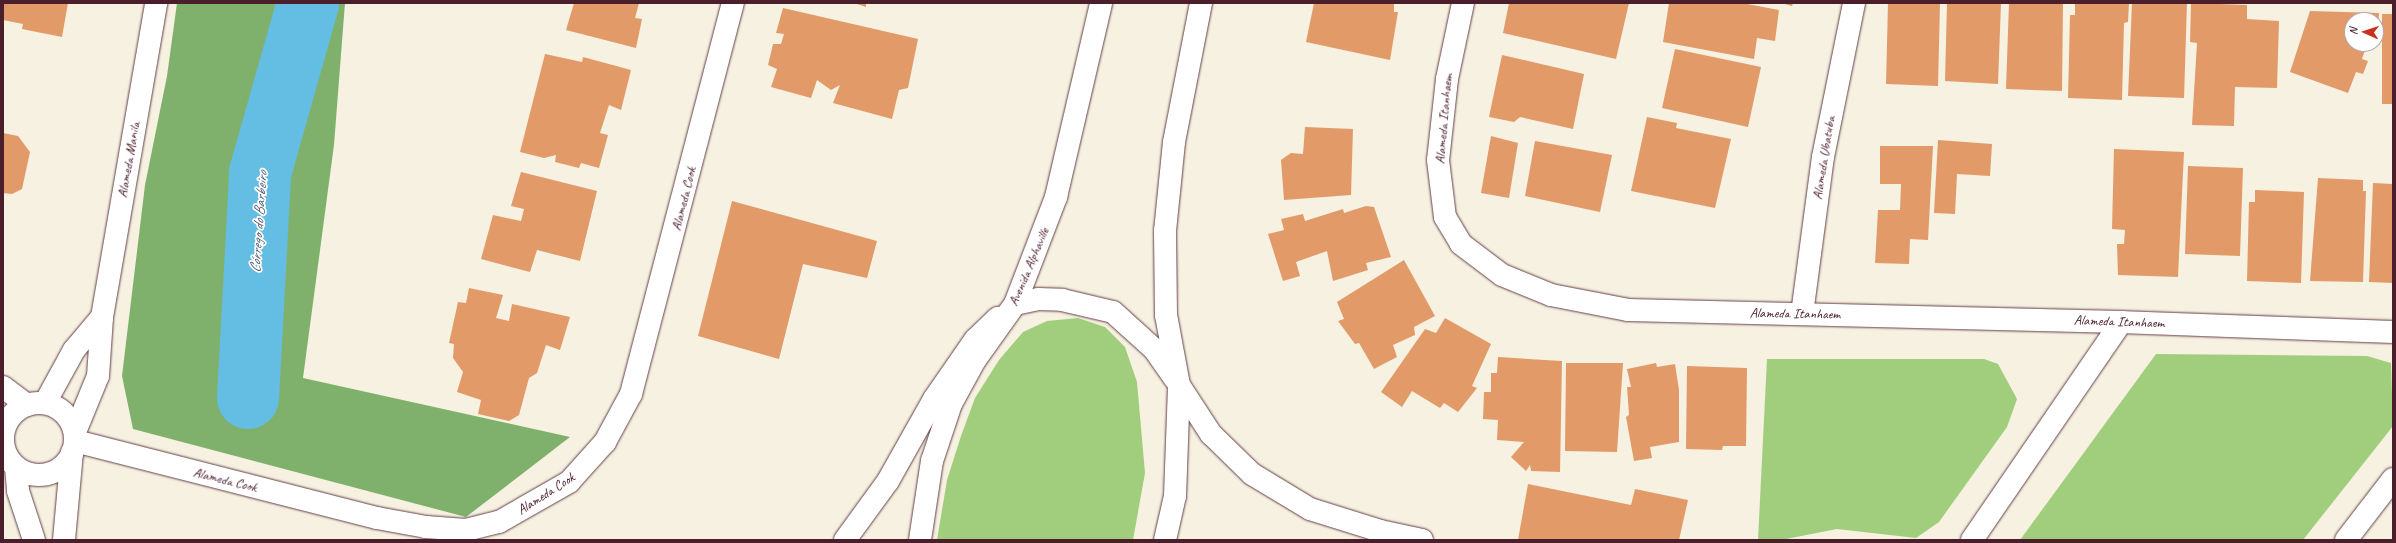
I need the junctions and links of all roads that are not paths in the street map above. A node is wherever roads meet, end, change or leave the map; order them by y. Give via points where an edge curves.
1 (156, 3) edge
2 (733, 3) edge
3 (1101, 3) edge
4 (1201, 3) edge
5 (1463, 3) edge
6 (1854, 3) edge
7 (1015, 304) junction
8 (1802, 314) junction
9 (102, 317) junction
10 (2120, 322) junction
11 (2361, 332) junction
12 (2393, 332) edge
13 (2393, 343) edge
14 (1179, 385) junction
15 (3, 387) edge
16 (36, 404) junction
17 (4, 425) edge
18 (74, 442) junction
19 (16, 467) junction
20 (2393, 479) edge
21 (34, 540) edge
22 (64, 540) edge
23 (846, 540) edge
24 (920, 540) edge
25 (1164, 540) edge
26 (1422, 540) edge
27 (1972, 540) edge
28 (2346, 540) edge

1 - 9 street, Alameda Manila
2 - 18 street, Alameda Cook via 631,394 605,442 569,482 499,522 466,530 426,527 377,518
3 - 7 street, Avenida Alphaville via 1056,197
4 - 14 street via 1174,142 1165,231 1166,315
5 - 8 street, Alameda Itanhaem via 1447,79 1438,160 1445,217 1461,244 1502,276 1559,296 1628,310
6 - 8 street, Alameda Ubatuba via 1823,157
7 - 14 street via 1038,298 1062,300 1113,312 1154,349
7 - 23 street via 975,340 934,399 888,481
7 - 24 street, Avenida Alphaville via 975,360 951,404 932,460
8 - 10 street, Alameda Itanhaem
9 - 16 street via 74,350
9 - 18 street, Alameda Manila via 98,376
10 - 11 street, Alameda Itanhaem
10 - 27 street
11 - 12 street, Alameda Itanhaem
11 - 13 street
14 - 25 street via 1175,496
14 - 26 street via 1211,434 1252,474 1310,509 1380,531
15 - 16 street
16 - 17 street via 18,410
16 - 18 street via 61,410
17 - 19 street via 6,453
18 - 19 street via 67,462 48,474 26,473
18 - 22 street
19 - 21 street via 18,491
20 - 28 street

